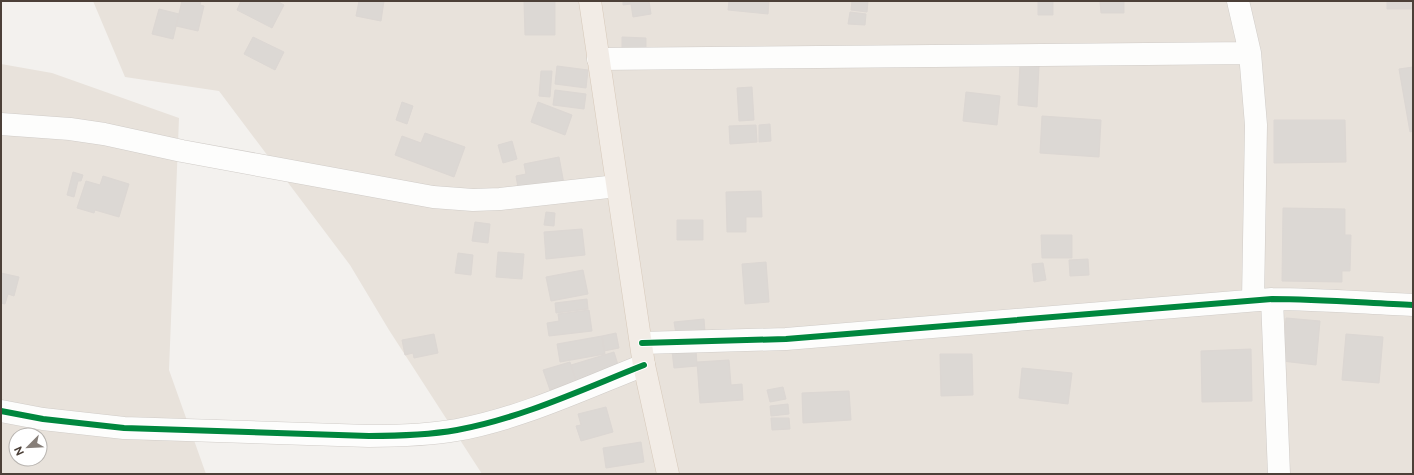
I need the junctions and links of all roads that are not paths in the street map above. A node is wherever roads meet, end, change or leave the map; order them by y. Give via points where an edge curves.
1 (590, 1) edge
2 (1238, 1) edge
3 (1250, 52) junction
4 (598, 59) junction
5 (1, 124) edge
6 (617, 186) junction
7 (1263, 300) junction
8 (1413, 305) edge
9 (642, 343) junction
10 (644, 366) junction
11 (1, 411) edge
12 (668, 474) edge
13 (1279, 474) edge

1 - 4 main road
2 - 3 street
3 - 4 street
3 - 7 street via 1256,124
4 - 6 main road
5 - 6 street via 104,134 182,151 433,197 500,199
6 - 9 main road
7 - 8 street via 1316,299
7 - 9 street via 793,338
7 - 13 street
9 - 10 main road
10 - 11 street via 522,412 458,430 423,434 369,436 124,428 43,419
10 - 12 main road

